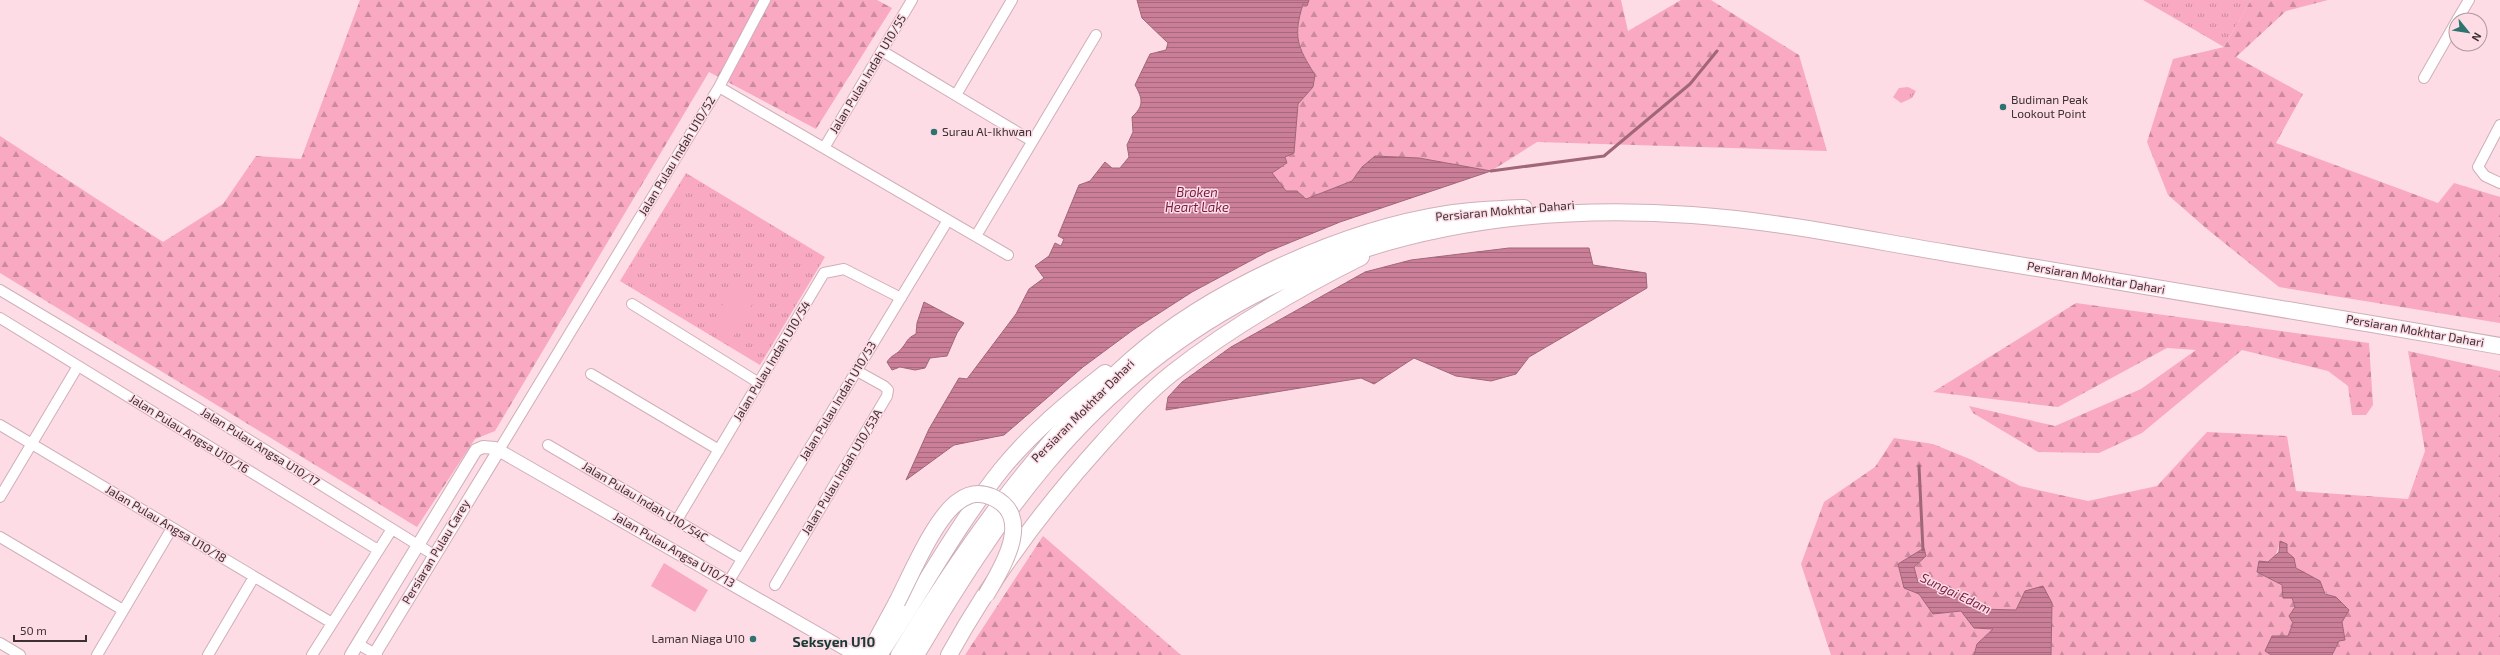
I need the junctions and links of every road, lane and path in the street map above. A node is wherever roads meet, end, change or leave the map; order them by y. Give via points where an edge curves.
1 (765, 0) edge
2 (912, 0) edge
3 (1012, 0) edge
4 (2469, 0) edge
5 (2462, 12) edge
6 (1096, 34) dead end
7 (2448, 37) edge
8 (882, 51) junction
9 (2424, 78) dead end
10 (719, 87) junction
11 (956, 95) junction
12 (2500, 125) edge
13 (1032, 140) junction
14 (824, 148) junction
15 (2500, 183) edge
16 (1690, 215) junction
17 (948, 220) junction
18 (976, 236) junction
19 (1397, 239) junction
20 (1008, 255) dead end
21 (0, 290) edge
22 (901, 298) junction
23 (632, 304) dead end
24 (0, 318) edge
25 (2500, 346) edge
26 (1132, 360) junction
27 (78, 366) junction
28 (857, 371) junction
29 (591, 374) dead end
30 (759, 383) junction
31 (0, 425) edge
32 (32, 444) junction
33 (548, 445) dead end
34 (476, 450) joint
35 (499, 450) junction
36 (719, 450) junction
37 (0, 497) edge
38 (677, 520) junction
39 (172, 528) junction
40 (392, 529) junction
41 (0, 537) edge
42 (419, 545) junction
43 (378, 550) junction
44 (434, 555) junction
45 (742, 559) junction
46 (254, 577) junction
47 (729, 581) junction
48 (775, 585) dead end
49 (986, 594) junction
50 (123, 610) junction
51 (332, 623) junction
52 (0, 643) edge
53 (358, 644) junction
54 (873, 653) edge
55 (849, 654) edge
56 (20, 655) edge
57 (97, 655) edge
58 (208, 655) edge
59 (312, 655) edge
60 (351, 655) edge
61 (375, 655) edge
62 (899, 655) edge
63 (916, 655) edge
64 (949, 655) edge

1 - 10 street
2 - 8 street, Jalan Pulau Indah U10/55
3 - 11 street
4 - 5 street
6 - 13 street
7 - 9 street
8 - 11 street
8 - 14 street, Jalan Pulau Indah U10/55
10 - 14 street, Jalan Pulau Indah U10/52
10 - 35 street, Jalan Pulau Indah U10/52
11 - 13 street
12 - 15 street via 2478,167 2485,176
13 - 18 street
14 - 17 street, Jalan Pulau Indah U10/52
16 - 19 main road, Persiaran Mokhtar Dahari via 1614,212 1554,215 1434,230
16 - 25 main road, Persiaran Mokhtar Dahari via 1746,220
16 - 26 main road, Persiaran Mokhtar Dahari via 1656,205 1622,203 1448,214 1396,224 1328,247 1245,284 1207,306
17 - 18 street, Jalan Pulau Indah U10/52
17 - 22 street, Jalan Pulau Indah U10/53
18 - 20 street, Jalan Pulau Indah U10/52
19 - 49 main road via 1347,264 1268,310 1204,350 1170,375 1121,422 1062,490
19 - 63 main road, Persiaran Mokhtar Dahari via 1345,254 1288,277 1200,327 1133,376 1068,438 1024,491 959,585
21 - 40 street, Jalan Pulau Angsa U10/17
22 - 28 street, Jalan Pulau Indah U10/53
22 - 30 street, Jalan Pulau Indah U10/54 via 844,269 824,273
23 - 30 street
24 - 27 street, Jalan Pulau Angsa U10/16
26 - 54 main road via 1105,373 1078,394 1024,444 1001,471
26 - 62 main road, Persiaran Mokhtar Dahari via 1082,408 1023,472
27 - 32 street
27 - 43 street, Jalan Pulau Angsa U10/16
28 - 45 street, Jalan Pulau Indah U10/53
28 - 48 street, Jalan Pulau Indah U10/53A via 884,386 888,390 887,396
29 - 36 street
30 - 36 street, Jalan Pulau Indah U10/54
31 - 32 street, Jalan Pulau Angsa U10/18
32 - 37 street
32 - 39 street, Jalan Pulau Angsa U10/18
33 - 38 street, Jalan Pulau Indah U10/54C
34 - 35 street, Jalan Pulau Angsa U10/13 via 483,447
34 - 42 street, Persiaran Pulau Carey
35 - 44 street, Persiaran Pulau Carey
35 - 47 street, Jalan Pulau Angsa U10/13
36 - 38 street, Jalan Pulau Indah U10/54
38 - 45 street, Jalan Pulau Indah U10/54C
39 - 46 street, Jalan Pulau Angsa U10/18
39 - 50 street
40 - 42 street, Jalan Pulau Angsa U10/17
40 - 43 street
41 - 50 street
42 - 44 street, Jalan Pulau Angsa U10/17
42 - 53 street, Persiaran Pulau Carey
43 - 51 street
44 - 61 street, Persiaran Pulau Carey
45 - 47 street, Jalan Pulau Indah U10/53
46 - 51 street, Jalan Pulau Angsa U10/18
46 - 58 street
47 - 55 street, Jalan Pulau Angsa U10/13
49 - 54 main road, bridge via 1008,552 1014,524 1008,510 998,500 982,493 971,494 957,502 942,519 897,602
49 - 64 main road
50 - 57 street
51 - 59 street
52 - 56 street
53 - 60 street, Persiaran Pulau Carey
53 - 61 street
54 - 55 street, Jalan Pulau Angsa U10/13

